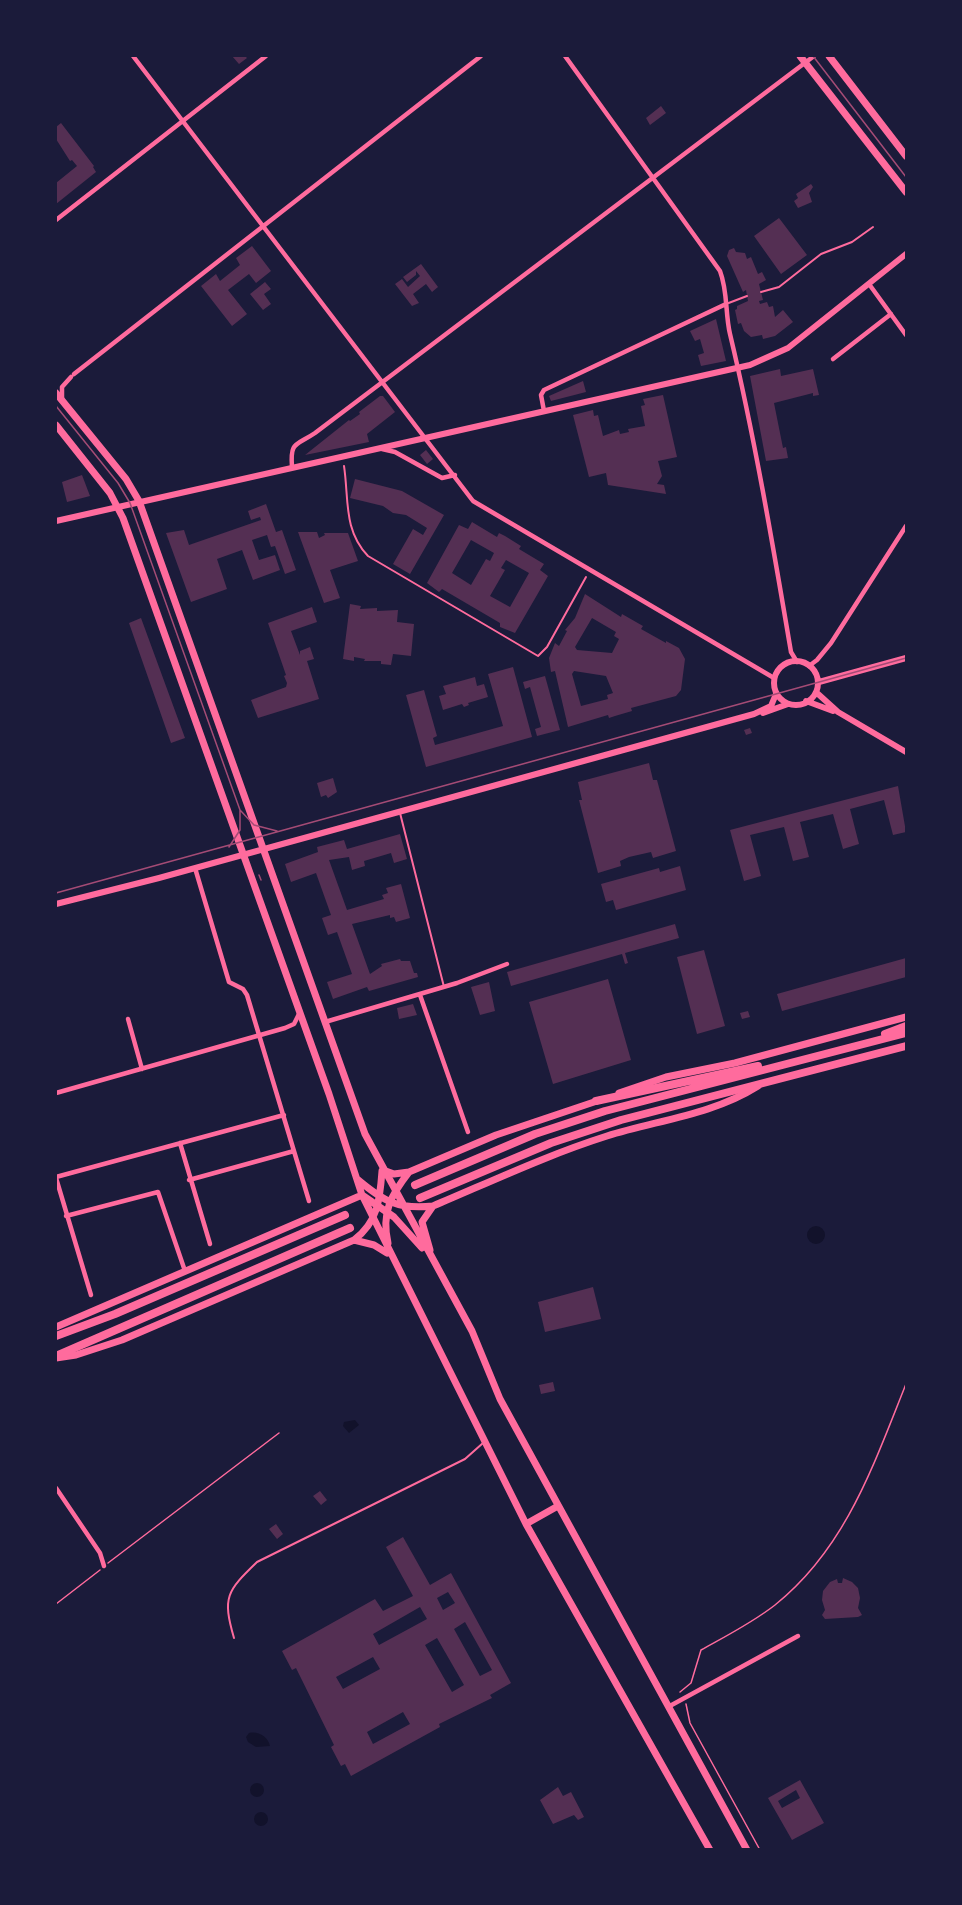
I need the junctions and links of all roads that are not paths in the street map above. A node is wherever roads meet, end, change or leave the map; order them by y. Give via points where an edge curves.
1 (133, 56) edge
2 (266, 56) edge
3 (481, 56) edge
4 (566, 56) edge
5 (814, 56) edge
6 (829, 56) edge
7 (803, 59) edge
8 (182, 121) junction
9 (906, 156) edge
10 (653, 177) junction
11 (906, 192) edge
12 (56, 220) edge
13 (263, 225) junction
14 (873, 227) dead end
15 (906, 254) edge
16 (869, 284) junction
17 (761, 292) dead end
18 (747, 296) dead end
19 (726, 304) junction
20 (891, 314) junction
21 (906, 335) edge
22 (833, 359) dead end
23 (739, 368) junction
24 (383, 381) junction
25 (56, 393) edge
26 (62, 401) junction
27 (544, 411) junction
28 (56, 425) edge
29 (427, 438) junction
30 (374, 449) junction
31 (344, 466) dead end
32 (292, 467) junction
33 (454, 475) junction
34 (139, 501) junction
35 (117, 506) junction
36 (56, 521) edge
37 (906, 526) edge
38 (586, 577) dead end
39 (906, 658) edge
40 (797, 662) junction
41 (809, 666) junction
42 (774, 678) junction
43 (819, 682) junction
44 (817, 693) junction
45 (776, 694) junction
46 (805, 701) junction
47 (788, 704) junction
48 (838, 712) junction
49 (754, 714) junction
50 (906, 752) edge
51 (400, 812) junction
52 (262, 849) junction
53 (243, 855) junction
54 (195, 868) junction
55 (56, 904) edge
56 (507, 964) dead end
57 (444, 987) junction
58 (420, 995) junction
59 (300, 1012) junction
60 (906, 1017) edge
61 (128, 1019) dead end
62 (325, 1022) junction
63 (906, 1026) edge
64 (906, 1033) edge
65 (259, 1035) junction
66 (863, 1043) junction
67 (906, 1046) edge
68 (906, 1050) edge
69 (885, 1052) junction
70 (778, 1065) junction
71 (142, 1069) junction
72 (764, 1082) junction
73 (56, 1093) edge
74 (596, 1101) junction
75 (284, 1115) junction
76 (468, 1132) dead end
77 (180, 1143) junction
78 (294, 1151) junction
79 (382, 1169) junction
80 (409, 1172) junction
81 (56, 1177) edge
82 (355, 1177) junction
83 (189, 1180) junction
84 (414, 1185) dead end
85 (394, 1191) junction
86 (362, 1195) junction
87 (380, 1196) junction
88 (420, 1198) dead end
89 (309, 1202) dead end
90 (389, 1202) junction
91 (379, 1206) junction
92 (433, 1206) junction
93 (403, 1208) junction
94 (386, 1211) junction
95 (345, 1215) dead end
96 (66, 1216) junction
97 (373, 1219) junction
98 (350, 1228) dead end
99 (354, 1240) junction
100 (210, 1244) dead end
101 (391, 1258) junction
102 (435, 1265) junction
103 (185, 1271) junction
104 (91, 1295) dead end
105 (56, 1327) edge
106 (56, 1336) edge
107 (56, 1357) edge
108 (483, 1443) junction
109 (56, 1488) edge
110 (558, 1506) junction
111 (526, 1524) junction
112 (104, 1566) road end
113 (798, 1636) dead end
114 (234, 1638) dead end
115 (668, 1707) junction
116 (710, 1850) edge
117 (747, 1850) edge

1 - 8 street
2 - 8 street
3 - 13 street
4 - 10 street
5 - 7 street
6 - 9 main road
7 - 10 street
7 - 11 main road
8 - 12 street
8 - 13 street
10 - 19 street via 717,265
10 - 24 street
13 - 24 street
13 - 26 street via 73,375 62,387
14 - 17 lane via 852,242 821,254 779,287
15 - 16 street
16 - 20 street
16 - 23 street via 783,352
18 - 19 lane
19 - 23 street
19 - 27 street via 544,390
20 - 21 street
20 - 22 street
23 - 27 street
23 - 40 street via 791,652
24 - 29 street
24 - 32 street via 295,444 291,451
25 - 26 main road
26 - 34 main road via 126,479
27 - 29 street
28 - 35 main road
29 - 30 street
29 - 33 street
30 - 32 street
30 - 33 street via 395,452 442,478
31 - 38 lane via 349,524 368,556 538,656 547,647
32 - 34 street
33 - 42 street via 485,510
34 - 35 street
34 - 52 main road
35 - 36 street
35 - 53 main road
37 - 41 street via 831,643
39 - 43 street
40 - 41 street
40 - 42 street via 786,665
41 - 43 street
42 - 45 street
43 - 44 street
44 - 46 street
44 - 48 street
45 - 47 street
45 - 49 street via 771,706
46 - 47 street
46 - 48 street
47 - 49 street
48 - 50 street
49 - 51 street
51 - 52 street
51 - 57 lane
52 - 53 street
52 - 62 main road
53 - 54 street
53 - 59 main road
54 - 55 street
54 - 65 street via 229,982 248,995
56 - 57 street
57 - 58 street
58 - 62 street
58 - 76 street
59 - 65 street via 291,1025
59 - 82 main road
60 - 74 main road via 735,1063 666,1077
61 - 71 street
62 - 79 main road via 365,1134
63 - 66 main road
64 - 66 main road
65 - 71 street
65 - 75 street
66 - 70 main road
67 - 69 main road
68 - 69 main road
69 - 72 main road
70 - 74 main road via 746,1068
70 - 84 main road via 588,1116 509,1144
71 - 73 street
72 - 88 main road via 562,1139
72 - 92 main road via 709,1110 594,1140
74 - 80 main road via 496,1135
75 - 77 street
75 - 78 street
77 - 81 street
77 - 83 street
78 - 83 street
78 - 89 street
79 - 80 main road via 394,1174
79 - 85 main road
79 - 87 main road
80 - 85 main road
81 - 96 street
82 - 86 main road
82 - 87 main road
83 - 100 street
85 - 90 main road
85 - 93 main road
86 - 91 main road
86 - 97 main road
86 - 103 main road
87 - 90 main road
87 - 91 main road
90 - 93 main road
90 - 94 main road
91 - 94 main road
91 - 97 main road
92 - 93 main road
92 - 102 main road via 423,1222
93 - 102 main road
94 - 101 main road via 385,1230
94 - 102 main road via 406,1228
95 - 106 main road
96 - 103 street via 158,1192
96 - 104 street
97 - 99 main road
97 - 101 main road
98 - 107 main road
99 - 101 main road via 379,1247
99 - 107 main road via 138,1334 84,1353
101 - 108 main road
102 - 110 main road
103 - 105 main road
108 - 111 main road
108 - 114 lane via 465,1459 257,1562 230,1594 226,1612
109 - 112 street
110 - 111 main road
110 - 115 main road
111 - 116 main road
113 - 115 street
115 - 117 main road

